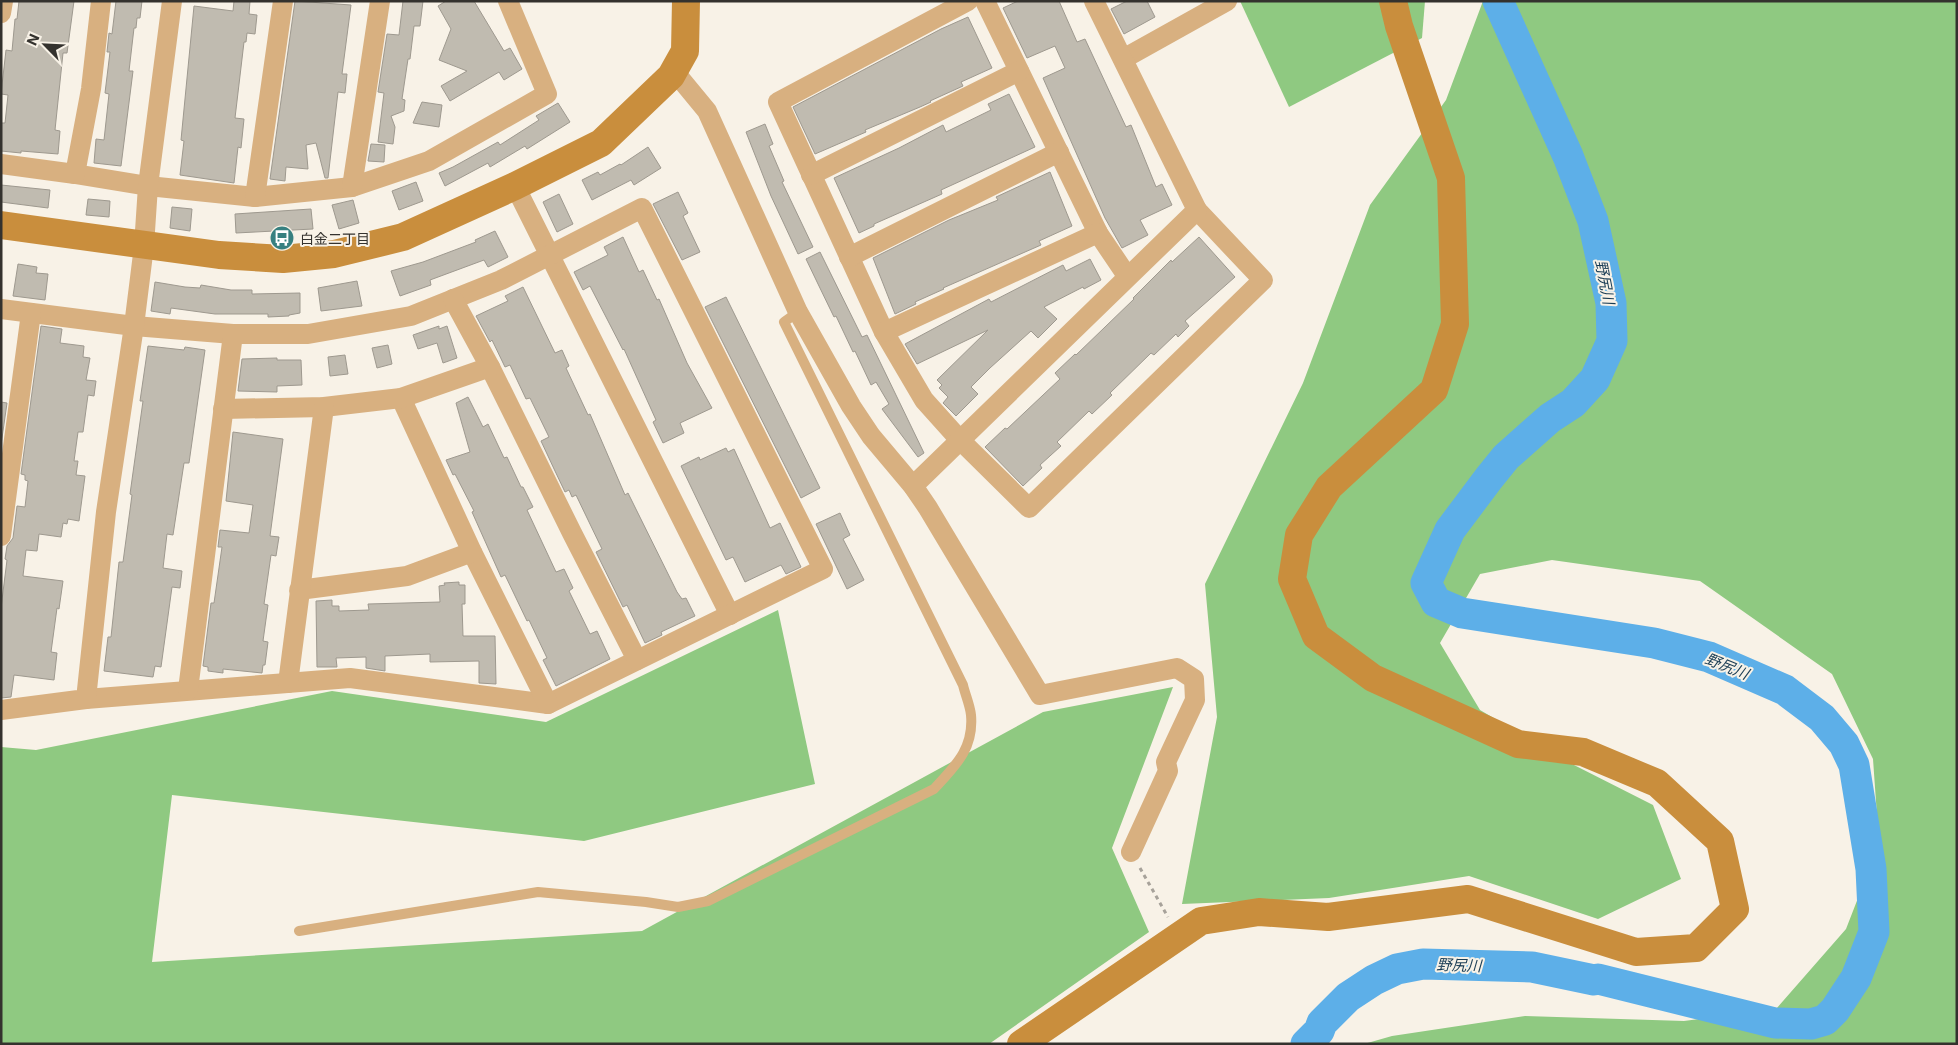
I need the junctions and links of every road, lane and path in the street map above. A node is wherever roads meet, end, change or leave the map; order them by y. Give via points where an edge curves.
1 (3, 1) edge
2 (101, 1) edge
3 (172, 1) edge
4 (283, 1) edge
5 (380, 1) edge
6 (508, 1) edge
7 (686, 1) edge
8 (968, 1) edge
9 (985, 1) edge
10 (1094, 1) edge
11 (1227, 1) edge
12 (1393, 1) edge
13 (1, 13) edge
14 (1124, 59) junction
15 (674, 71) junction
16 (1019, 71) junction
17 (1059, 152) junction
18 (1, 164) edge
19 (75, 174) junction
20 (811, 175) junction
21 (148, 186) junction
22 (515, 186) junction
23 (352, 187) junction
24 (255, 197) junction
25 (1197, 210) junction
26 (1, 225) edge
27 (1098, 233) junction
28 (144, 246) junction
29 (550, 256) junction
30 (849, 256) junction
31 (1127, 276) junction
32 (453, 299) junction
33 (1, 309) edge
34 (798, 312) junction
35 (31, 313) junction
36 (134, 326) junction
37 (884, 332) junction
38 (233, 334) junction
39 (490, 367) junction
40 (401, 398) junction
41 (324, 407) junction
42 (223, 409) junction
43 (959, 439) junction
44 (913, 486) junction
45 (1, 536) edge
46 (472, 552) junction
47 (299, 590) junction
48 (730, 615) junction
49 (637, 660) junction
50 (288, 683) junction
51 (188, 690) junction
52 (86, 699) junction
53 (548, 704) junction
54 (1, 710) edge
55 (1131, 852) joint
56 (299, 931) dead end
57 (1179, 936) junction
58 (1022, 1044) edge

1 - 13 street
2 - 19 street via 91,89
3 - 21 street
4 - 24 street
5 - 23 street
6 - 23 street via 547,94 429,161
7 - 15 street via 686,51
8 - 20 street via 778,102
9 - 16 street
10 - 14 street
11 - 14 street
12 - 57 street via 1451,178 1455,324 1434,390 1329,487 1299,535 1292,579 1316,636 1373,678 1518,744 1583,752 1657,783 1720,841 1735,909 1696,948 1636,952 1468,899 1328,917 1259,912 1202,921
14 - 25 street
15 - 22 street via 601,143
15 - 34 street via 707,111
16 - 17 street
16 - 20 street
17 - 27 street
17 - 30 street
18 - 19 street
19 - 21 street
20 - 30 street
21 - 24 street
21 - 28 street
22 - 28 street via 403,237 334,254 283,259
22 - 29 street
23 - 24 street
25 - 31 street
25 - 43 street via 1263,280 1029,508
26 - 28 street
27 - 31 street
27 - 37 street
28 - 36 street
29 - 32 street
29 - 48 street
29 - 48 street via 642,208 779,481 823,569
30 - 37 street
31 - 43 street
32 - 38 street via 411,316 308,334
32 - 39 street
33 - 35 street
34 - 44 street via 851,406 871,436
34 - 56 lane via 784,322 963,685 971,715 969,743 958,763 934,789 708,901 678,907 538,892
35 - 36 street
35 - 45 street
36 - 38 street
36 - 52 street via 106,512
37 - 43 street via 924,400
38 - 42 street
39 - 40 street
39 - 49 street
40 - 41 street
40 - 46 street
41 - 42 street
41 - 47 street
42 - 51 street
43 - 44 street
44 - 55 street via 1040,695 1177,668 1194,678 1195,700 1166,762 1168,771
46 - 47 street via 407,576
46 - 53 street
47 - 50 street
48 - 49 street
49 - 53 street
50 - 51 street
50 - 53 street via 350,678
51 - 52 street
52 - 54 street
55 - 57 path
57 - 58 street

